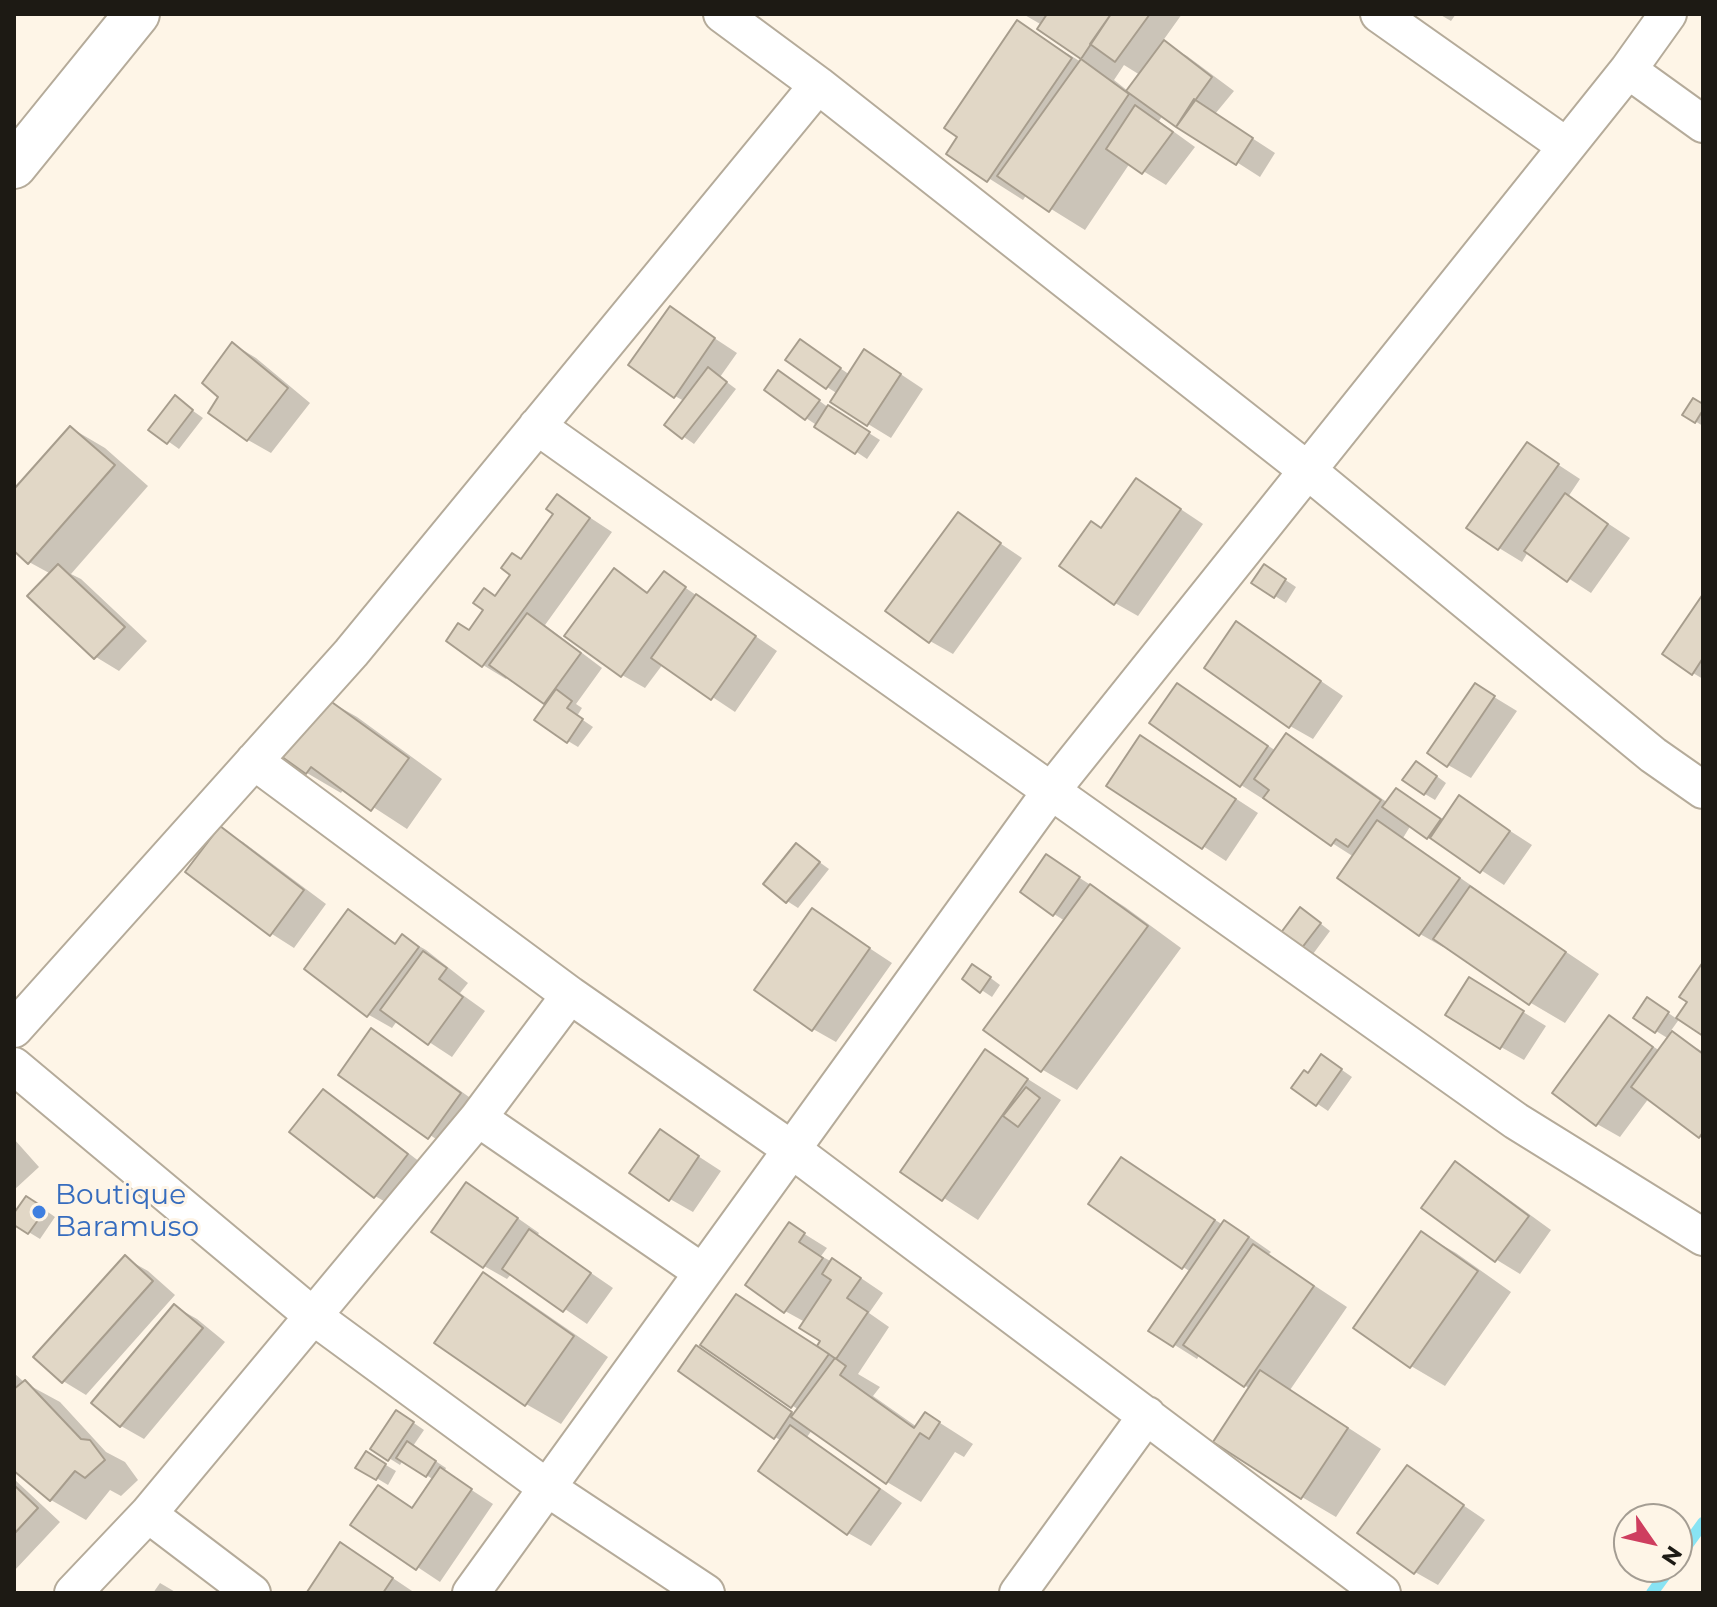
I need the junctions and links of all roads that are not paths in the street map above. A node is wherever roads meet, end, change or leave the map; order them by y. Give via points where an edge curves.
1 (137, 14) edge
2 (722, 14) edge
3 (1379, 14) edge
4 (1668, 14) edge
5 (1628, 70) junction
6 (818, 85) junction
7 (1703, 124) edge
8 (1566, 146) junction
9 (14, 166) edge
10 (537, 426) junction
11 (1307, 470) junction
12 (254, 761) junction
13 (1703, 790) edge
14 (1051, 791) junction
15 (570, 995) junction
16 (14, 1029) edge
17 (14, 1066) edge
18 (478, 1118) junction
19 (791, 1149) junction
20 (1703, 1237) edge
21 (702, 1272) junction
22 (313, 1316) junction
23 (1147, 1415) junction
24 (546, 1487) junction
25 (148, 1514) junction
26 (73, 1593) edge
27 (252, 1593) edge
28 (471, 1593) edge
29 (706, 1593) edge
30 (1018, 1593) edge
31 (1382, 1593) edge

1 - 9 street
2 - 6 street
3 - 8 street
4 - 5 street
5 - 7 street
5 - 8 street
6 - 10 street
6 - 11 street
8 - 11 street
10 - 12 street via 351,653
10 - 14 street
11 - 13 street via 1653,755
11 - 14 street
12 - 15 street
12 - 16 street
14 - 19 street
14 - 20 street via 1516,1121
15 - 18 street
15 - 19 street
17 - 22 street
18 - 21 street
18 - 22 street
19 - 21 street
19 - 23 street
21 - 24 street
22 - 24 street
22 - 25 street
23 - 30 street
23 - 31 street
24 - 28 street
24 - 29 street
25 - 26 street
25 - 27 street

